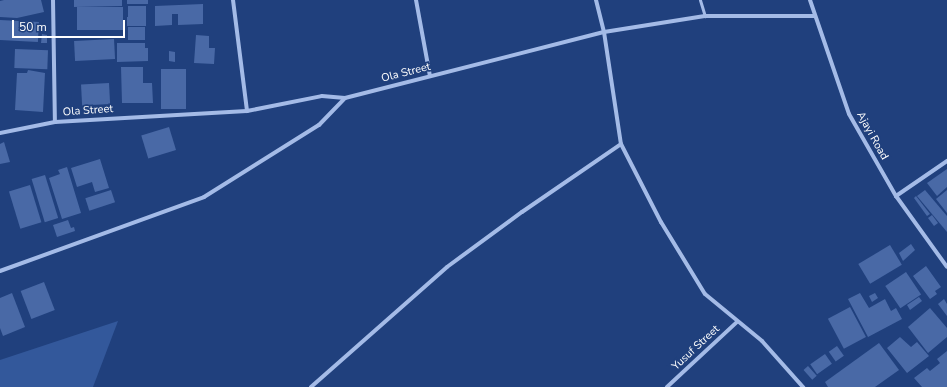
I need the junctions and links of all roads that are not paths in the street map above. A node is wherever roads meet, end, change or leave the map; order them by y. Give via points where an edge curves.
1 (53, 0) edge
2 (233, 0) edge
3 (416, 0) edge
4 (596, 0) edge
5 (700, 0) edge
6 (810, 0) edge
7 (705, 16) junction
8 (814, 16) junction
9 (604, 32) junction
10 (430, 76) junction
11 (345, 98) junction
12 (247, 110) junction
13 (55, 122) junction
14 (0, 133) edge
15 (621, 144) junction
16 (947, 161) edge
17 (896, 196) junction
18 (947, 267) edge
19 (0, 271) edge
20 (737, 322) junction
21 (311, 387) edge
22 (667, 387) edge
23 (803, 387) edge

1 - 13 street
2 - 12 street
3 - 10 street
4 - 9 street
5 - 7 lane
6 - 8 street, Ajayi Road
7 - 8 street, Ola Street
7 - 9 street, Ola Street
8 - 17 street, Ajayi Road via 849,114
9 - 10 street, Ola Street
9 - 15 street
10 - 11 street, Ola Street
11 - 12 street, Ola Street via 322,96
11 - 19 street via 319,125 204,197
12 - 13 street, Ola Street
13 - 14 street, Ola Street
15 - 20 street via 661,222 705,294
15 - 21 street via 447,267
16 - 17 street
17 - 18 street, Ajayi Road
20 - 22 street, Yusuf Street
20 - 23 street via 762,341

